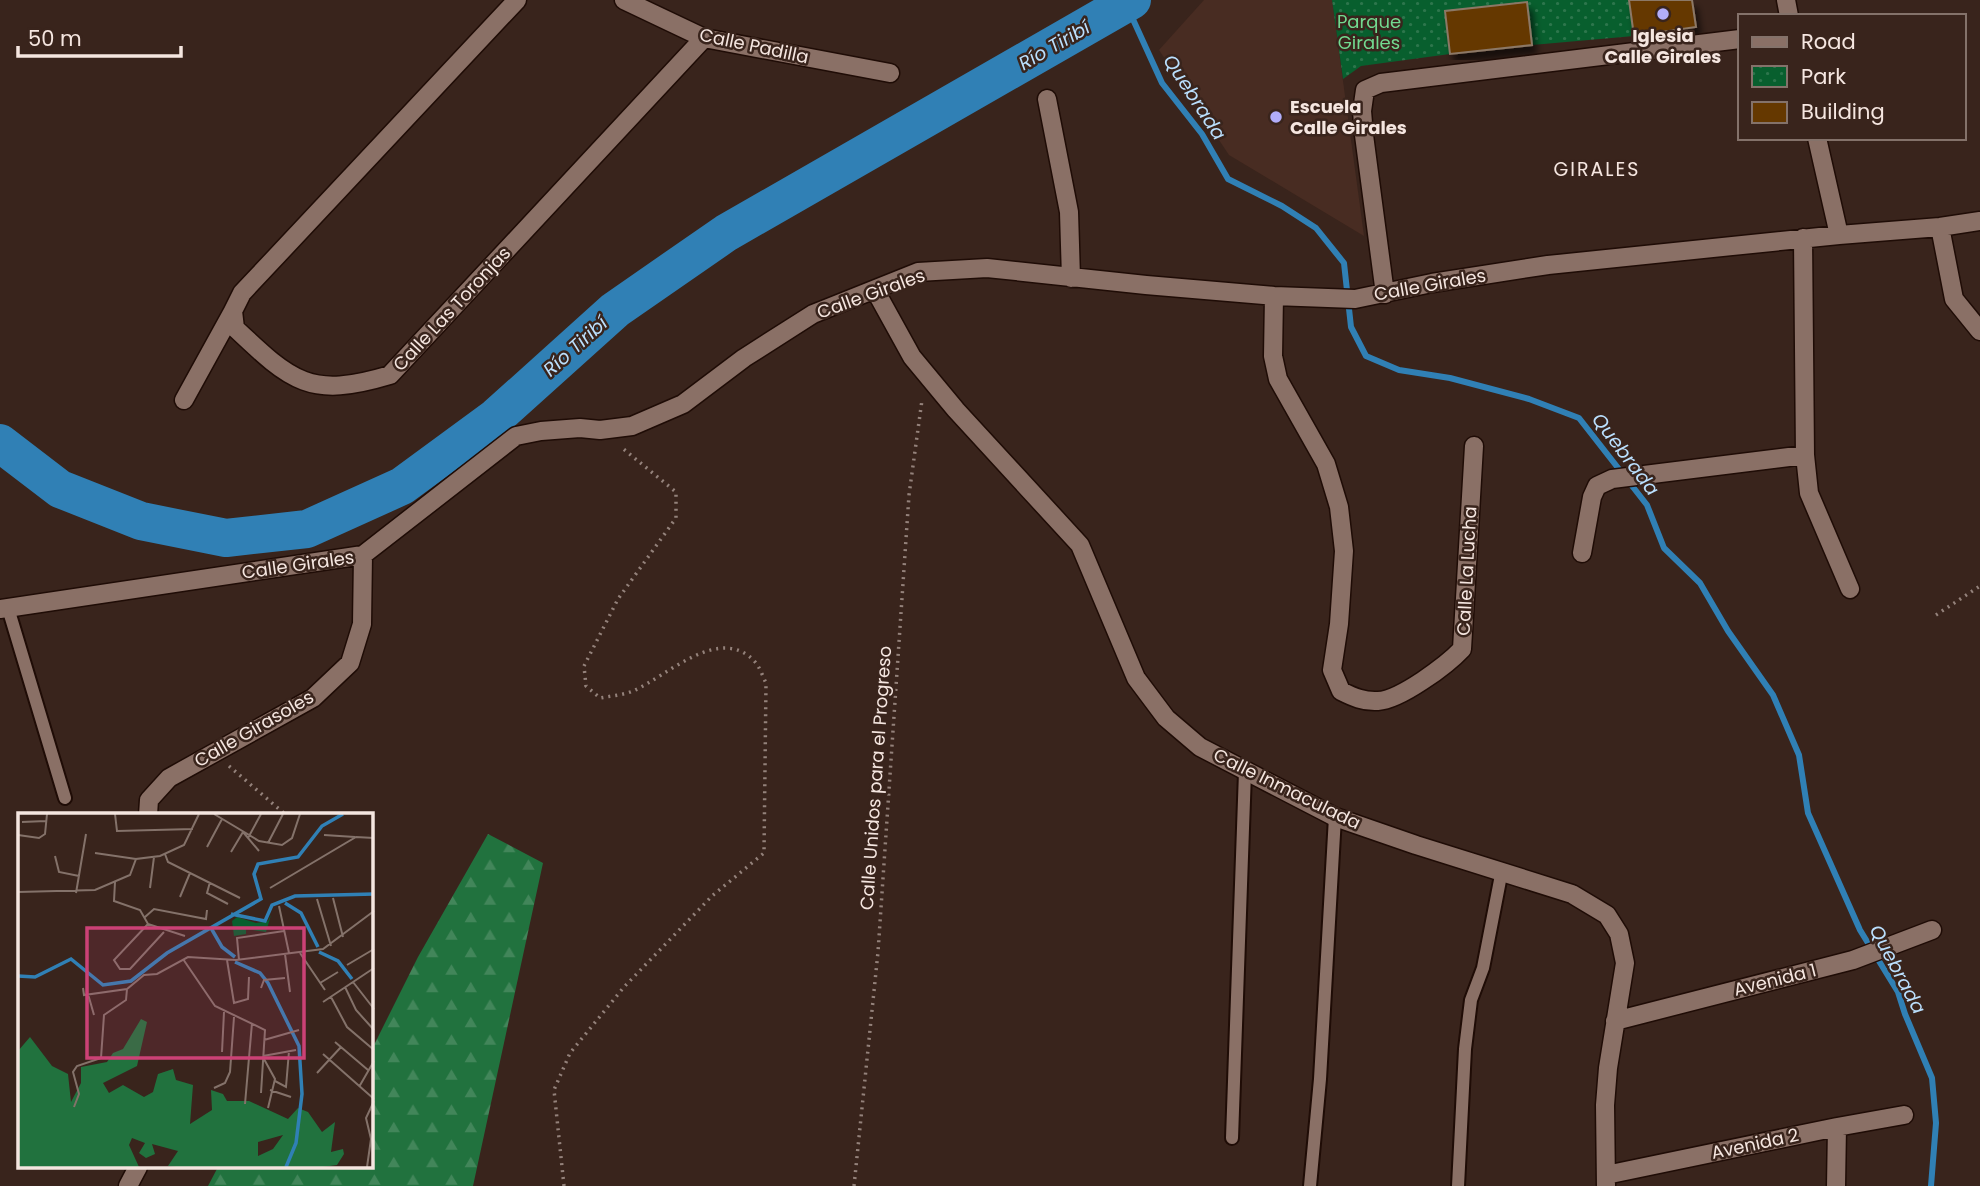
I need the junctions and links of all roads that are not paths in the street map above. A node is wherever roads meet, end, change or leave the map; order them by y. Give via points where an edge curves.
1 (517, 0) edge
2 (624, 0) edge
3 (704, 38) junction
4 (1738, 39) edge
5 (890, 73) dead end
6 (1047, 99) dead end
7 (1817, 140) edge
8 (1980, 221) edge
9 (1940, 227) junction
10 (1839, 234) junction
11 (1803, 239) junction
12 (1071, 278) junction
13 (875, 290) junction
14 (1385, 294) junction
15 (1274, 296) junction
16 (233, 311) junction
17 (1980, 331) edge
18 (184, 400) dead end
19 (1474, 446) dead end
20 (1805, 455) junction
21 (1582, 553) dead end
22 (363, 555) junction
23 (1850, 589) dead end
24 (4, 608) edge
25 (1245, 772) junction
26 (65, 798) dead end
27 (148, 813) edge
28 (1335, 817) junction
29 (1502, 870) junction
30 (1933, 930) dead end
31 (1615, 1021) junction
32 (1904, 1115) dead end
33 (1837, 1127) junction
34 (1232, 1138) dead end
35 (137, 1168) edge
36 (1606, 1180) edge
37 (128, 1186) edge
38 (1310, 1186) edge
39 (1458, 1186) edge
40 (1836, 1186) edge

1 - 16 street via 242,293
2 - 3 street, Calle Padilla
3 - 5 street, Calle Padilla
3 - 16 street, Calle Las Toronjas via 390,375 323,387 296,380 235,328
4 - 14 street via 1381,83 1365,90 1364,135
6 - 12 street via 1069,212
7 - 10 street
8 - 9 street, Calle Girales
9 - 10 street, Calle Girales
9 - 17 street via 1954,299
10 - 11 street, Calle Girales
11 - 14 street, Calle Girales via 1548,265
11 - 20 street
12 - 13 street, Calle Girales via 973,268 918,272
12 - 15 street, Calle Girales
13 - 22 street, Calle Girales via 813,314 683,404 632,426 516,436
13 - 25 street, Calle Inmaculada via 912,357 1080,545 1136,678 1166,718 1200,747
14 - 15 street, Calle Girales via 1355,299
15 - 19 street, Calle La Lucha via 1273,356 1278,379 1326,464 1339,507 1344,551 1332,670 1341,691 1361,700 1381,701 1444,667 1462,649
16 - 18 street
20 - 21 street via 1612,479 1597,486 1592,497
20 - 23 street via 1809,493
22 - 24 street, Calle Girales
22 - 27 street, Calle Girasoles via 362,624 350,663 313,698 169,778 149,800
24 - 26 lane
25 - 28 street, Calle Inmaculada
25 - 34 lane
28 - 29 street, Calle Inmaculada
28 - 38 lane
29 - 31 street, Calle Inmaculada via 1572,894 1607,915 1619,934 1625,963
29 - 39 lane via 1483,968 1471,1000
30 - 31 street, Avenida 1 via 1853,960
31 - 36 street, Calle Inmaculada via 1606,1093
32 - 33 street, Avenida 2
33 - 36 street, Avenida 2
33 - 40 street
35 - 37 street

